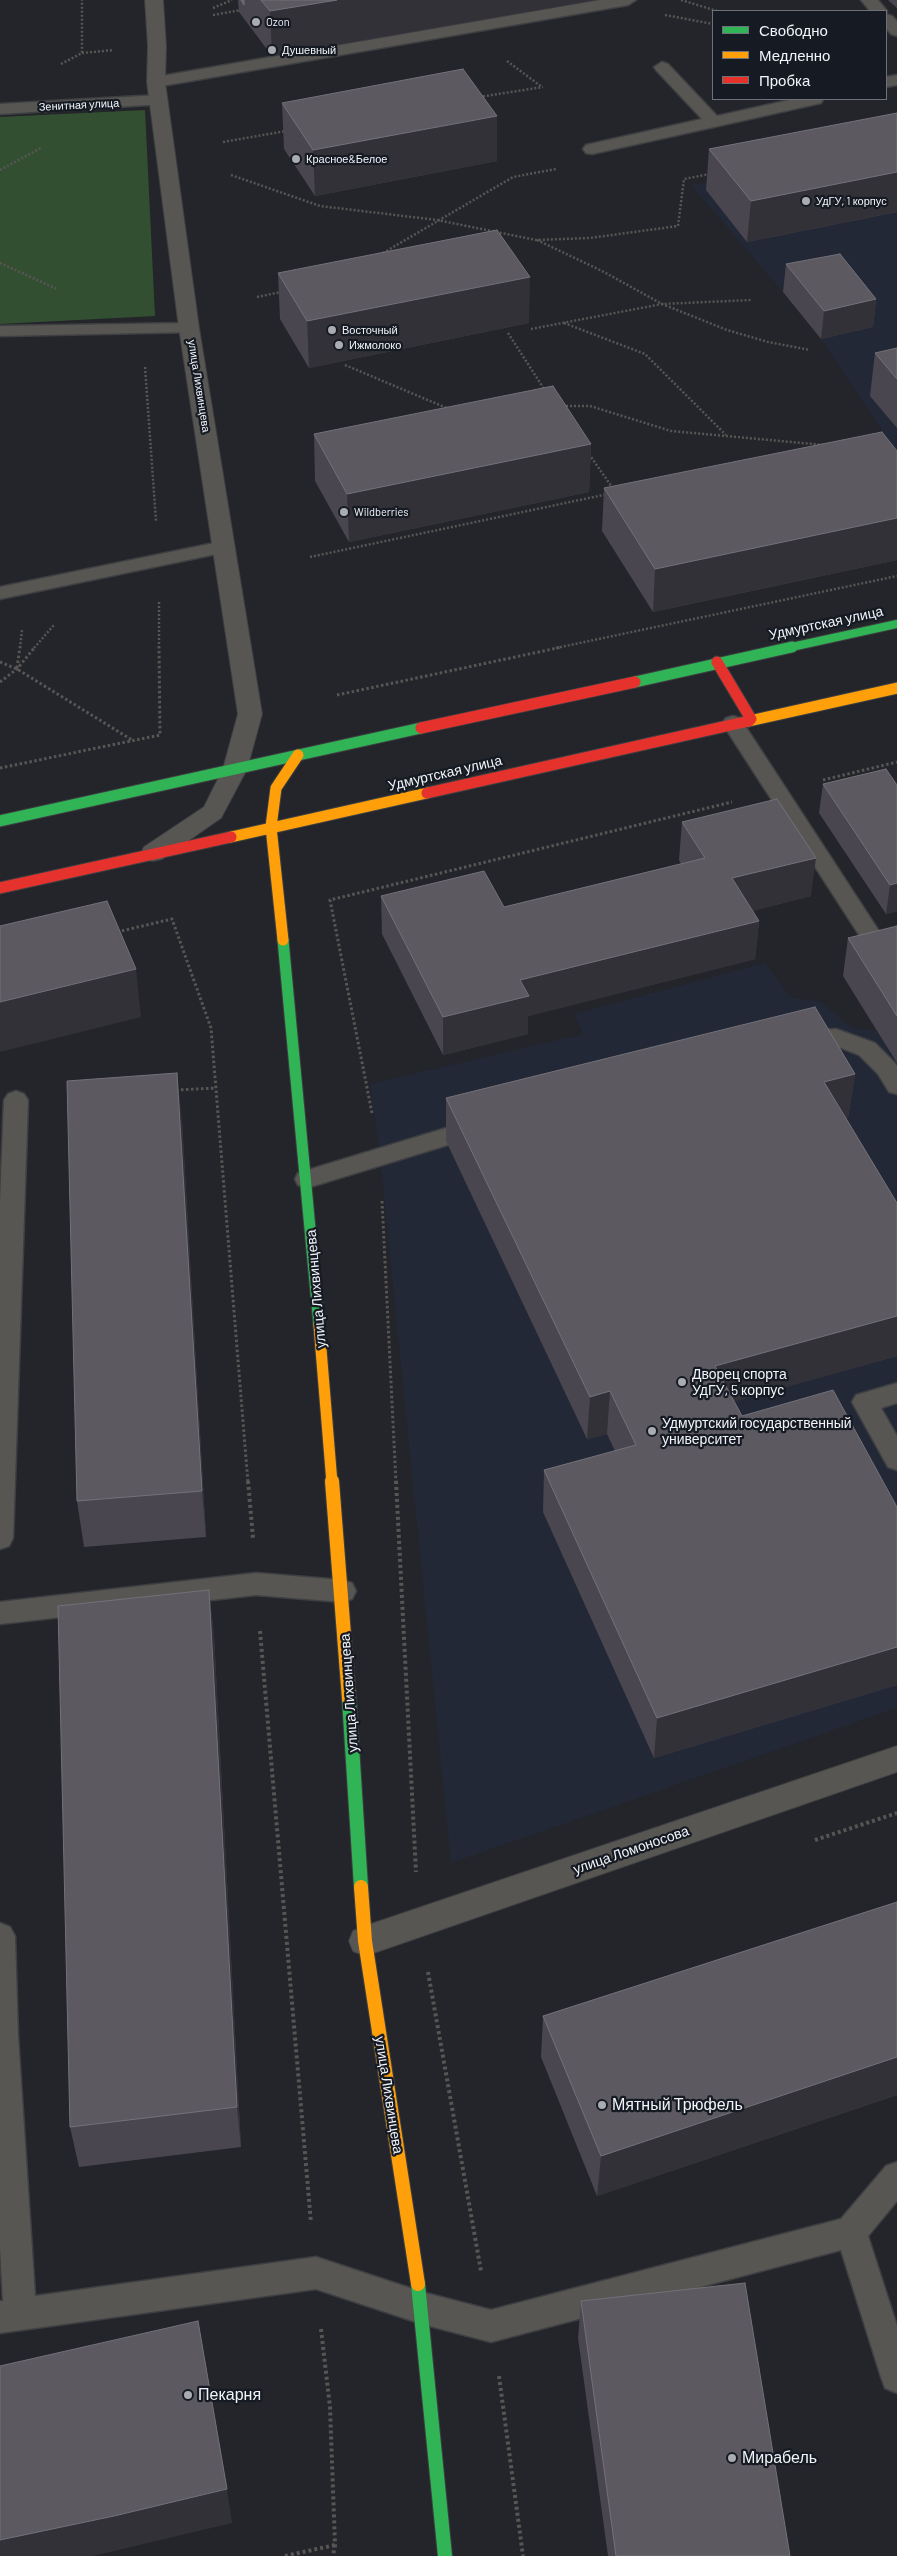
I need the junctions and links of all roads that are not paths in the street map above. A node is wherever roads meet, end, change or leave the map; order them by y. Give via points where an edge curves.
1 (154, 0) edge
2 (628, 0) edge
3 (869, 0) edge
4 (878, 10) edge
5 (887, 20) edge
6 (897, 31) edge
7 (662, 68) dead end
8 (157, 91) junction
9 (811, 100) edge
10 (0, 109) edge
11 (714, 122) junction
12 (592, 149) dead end
13 (189, 328) junction
14 (0, 331) edge
15 (224, 547) junction
16 (0, 593) edge
17 (897, 624) edge
18 (717, 662) junction
19 (897, 688) edge
20 (742, 721) junction
21 (298, 755) junction
22 (235, 769) junction
23 (0, 822) edge
24 (271, 827) junction
25 (153, 854) junction
26 (0, 888) edge
27 (882, 953) edge
28 (775, 1042) edge
29 (897, 1086) edge
30 (16, 1100) dead end
31 (501, 1120) edge
32 (306, 1179) junction
33 (897, 1393) edge
34 (897, 1460) edge
35 (0, 1538) edge
36 (342, 1591) junction
37 (0, 1613) edge
38 (897, 1760) edge
39 (0, 1936) edge
40 (365, 1941) junction
41 (897, 2177) edge
42 (851, 2232) junction
43 (422, 2308) junction
44 (10, 2315) edge
45 (897, 2377) edge
46 (445, 2556) edge

1 - 8 street, улица Лихвинцева
2 - 8 lane, Зенитная улица
3 - 4 lane
5 - 6 lane
7 - 11 lane
8 - 10 lane, Зенитная улица
8 - 13 street, улица Лихвинцева
9 - 11 lane
11 - 12 lane
13 - 14 lane
13 - 15 street, улица Лихвинцева
15 - 16 lane
15 - 22 street, улица Лихвинцева via 250,714
17 - 18 main road, Удмуртская улица
18 - 20 main road
18 - 21 main road, Удмуртская улица
19 - 20 main road, Удмуртская улица
20 - 24 main road, Удмуртская улица
20 - 27 lane via 777,791
21 - 22 main road, Удмуртская улица
21 - 24 main road, улица Лихвинцева via 276,788
22 - 23 main road, Удмуртская улица
22 - 25 street, улица Лихвинцева via 212,812
24 - 25 main road, Удмуртская улица
24 - 32 main road, улица Лихвинцева
25 - 26 main road, Удмуртская улица
28 - 29 lane via 836,1038 868,1049
30 - 35 lane
31 - 32 lane
32 - 36 main road, улица Лихвинцева
33 - 34 lane via 865,1402
36 - 37 lane via 256,1584
36 - 40 main road, улица Лихвинцева
38 - 40 street, улица Ломоносова
39 - 44 lane
40 - 43 main road, улица Лихвинцева
41 - 42 lane
42 - 43 lane via 491,2326
42 - 45 lane
43 - 44 lane via 316,2273
43 - 46 main road, улица Лихвинцева

